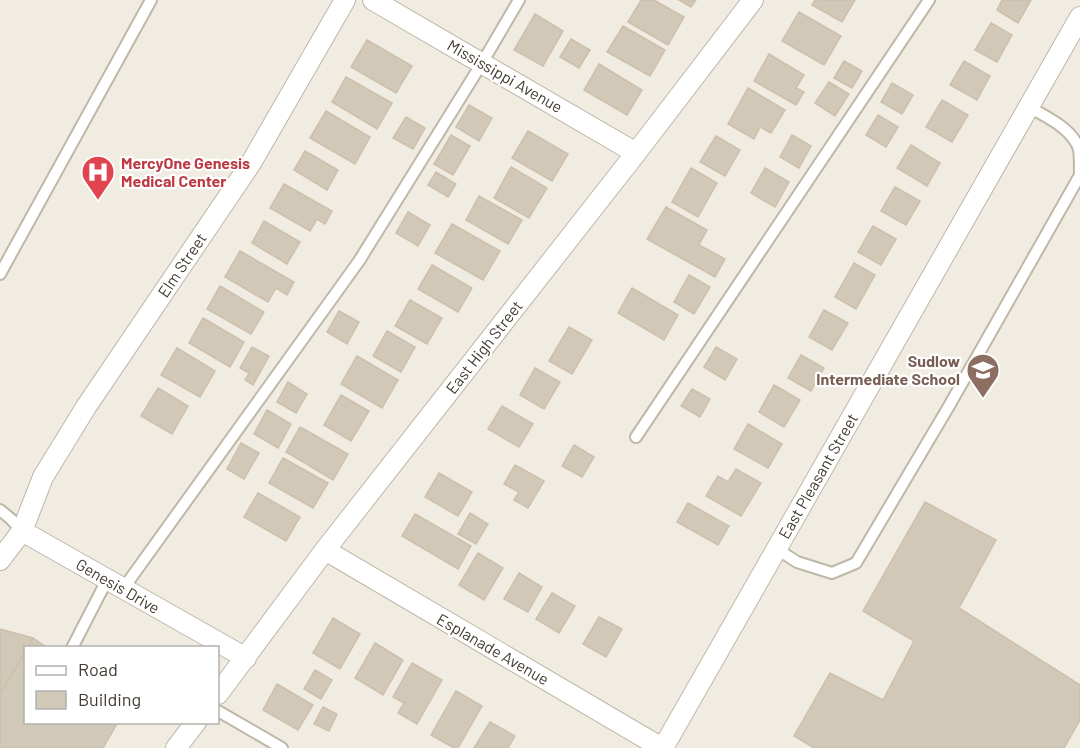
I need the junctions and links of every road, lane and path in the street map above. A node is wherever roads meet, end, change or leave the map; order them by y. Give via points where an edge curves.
1 (151, 0) edge
2 (345, 0) edge
3 (373, 0) edge
4 (519, 0) edge
5 (753, 0) edge
6 (929, 0) edge
7 (1080, 17) edge
8 (482, 63) junction
9 (1029, 107) junction
10 (636, 153) junction
11 (1080, 173) edge
12 (0, 274) edge
13 (636, 437) dead end
14 (0, 510) edge
15 (22, 531) junction
16 (777, 549) junction
17 (325, 550) junction
18 (0, 560) edge
19 (115, 585) junction
20 (73, 646) edge
21 (246, 658) junction
22 (219, 693) edge
23 (219, 712) edge
24 (195, 724) edge
25 (176, 748) edge
26 (282, 748) edge
27 (662, 748) edge

1 - 12 lane
2 - 15 street, Elm Street via 251,163 43,477
3 - 8 street, Mississippi Avenue
4 - 8 lane
5 - 10 street, East High Street
6 - 13 lane
7 - 9 street, East Pleasant Street
8 - 10 street, Mississippi Avenue
8 - 19 lane via 359,261
9 - 11 lane via 1072,137 1080,150
9 - 16 street, East Pleasant Street
10 - 17 street, East High Street
11 - 16 lane via 856,563 832,573 797,562
14 - 15 lane
15 - 18 street
15 - 19 street, Genesis Drive
16 - 27 street, East Pleasant Street
17 - 21 street, East High Street
17 - 27 street, Esplanade Avenue
19 - 20 lane
19 - 21 street, Genesis Drive
21 - 22 street, East High Street
23 - 26 lane
24 - 25 street

